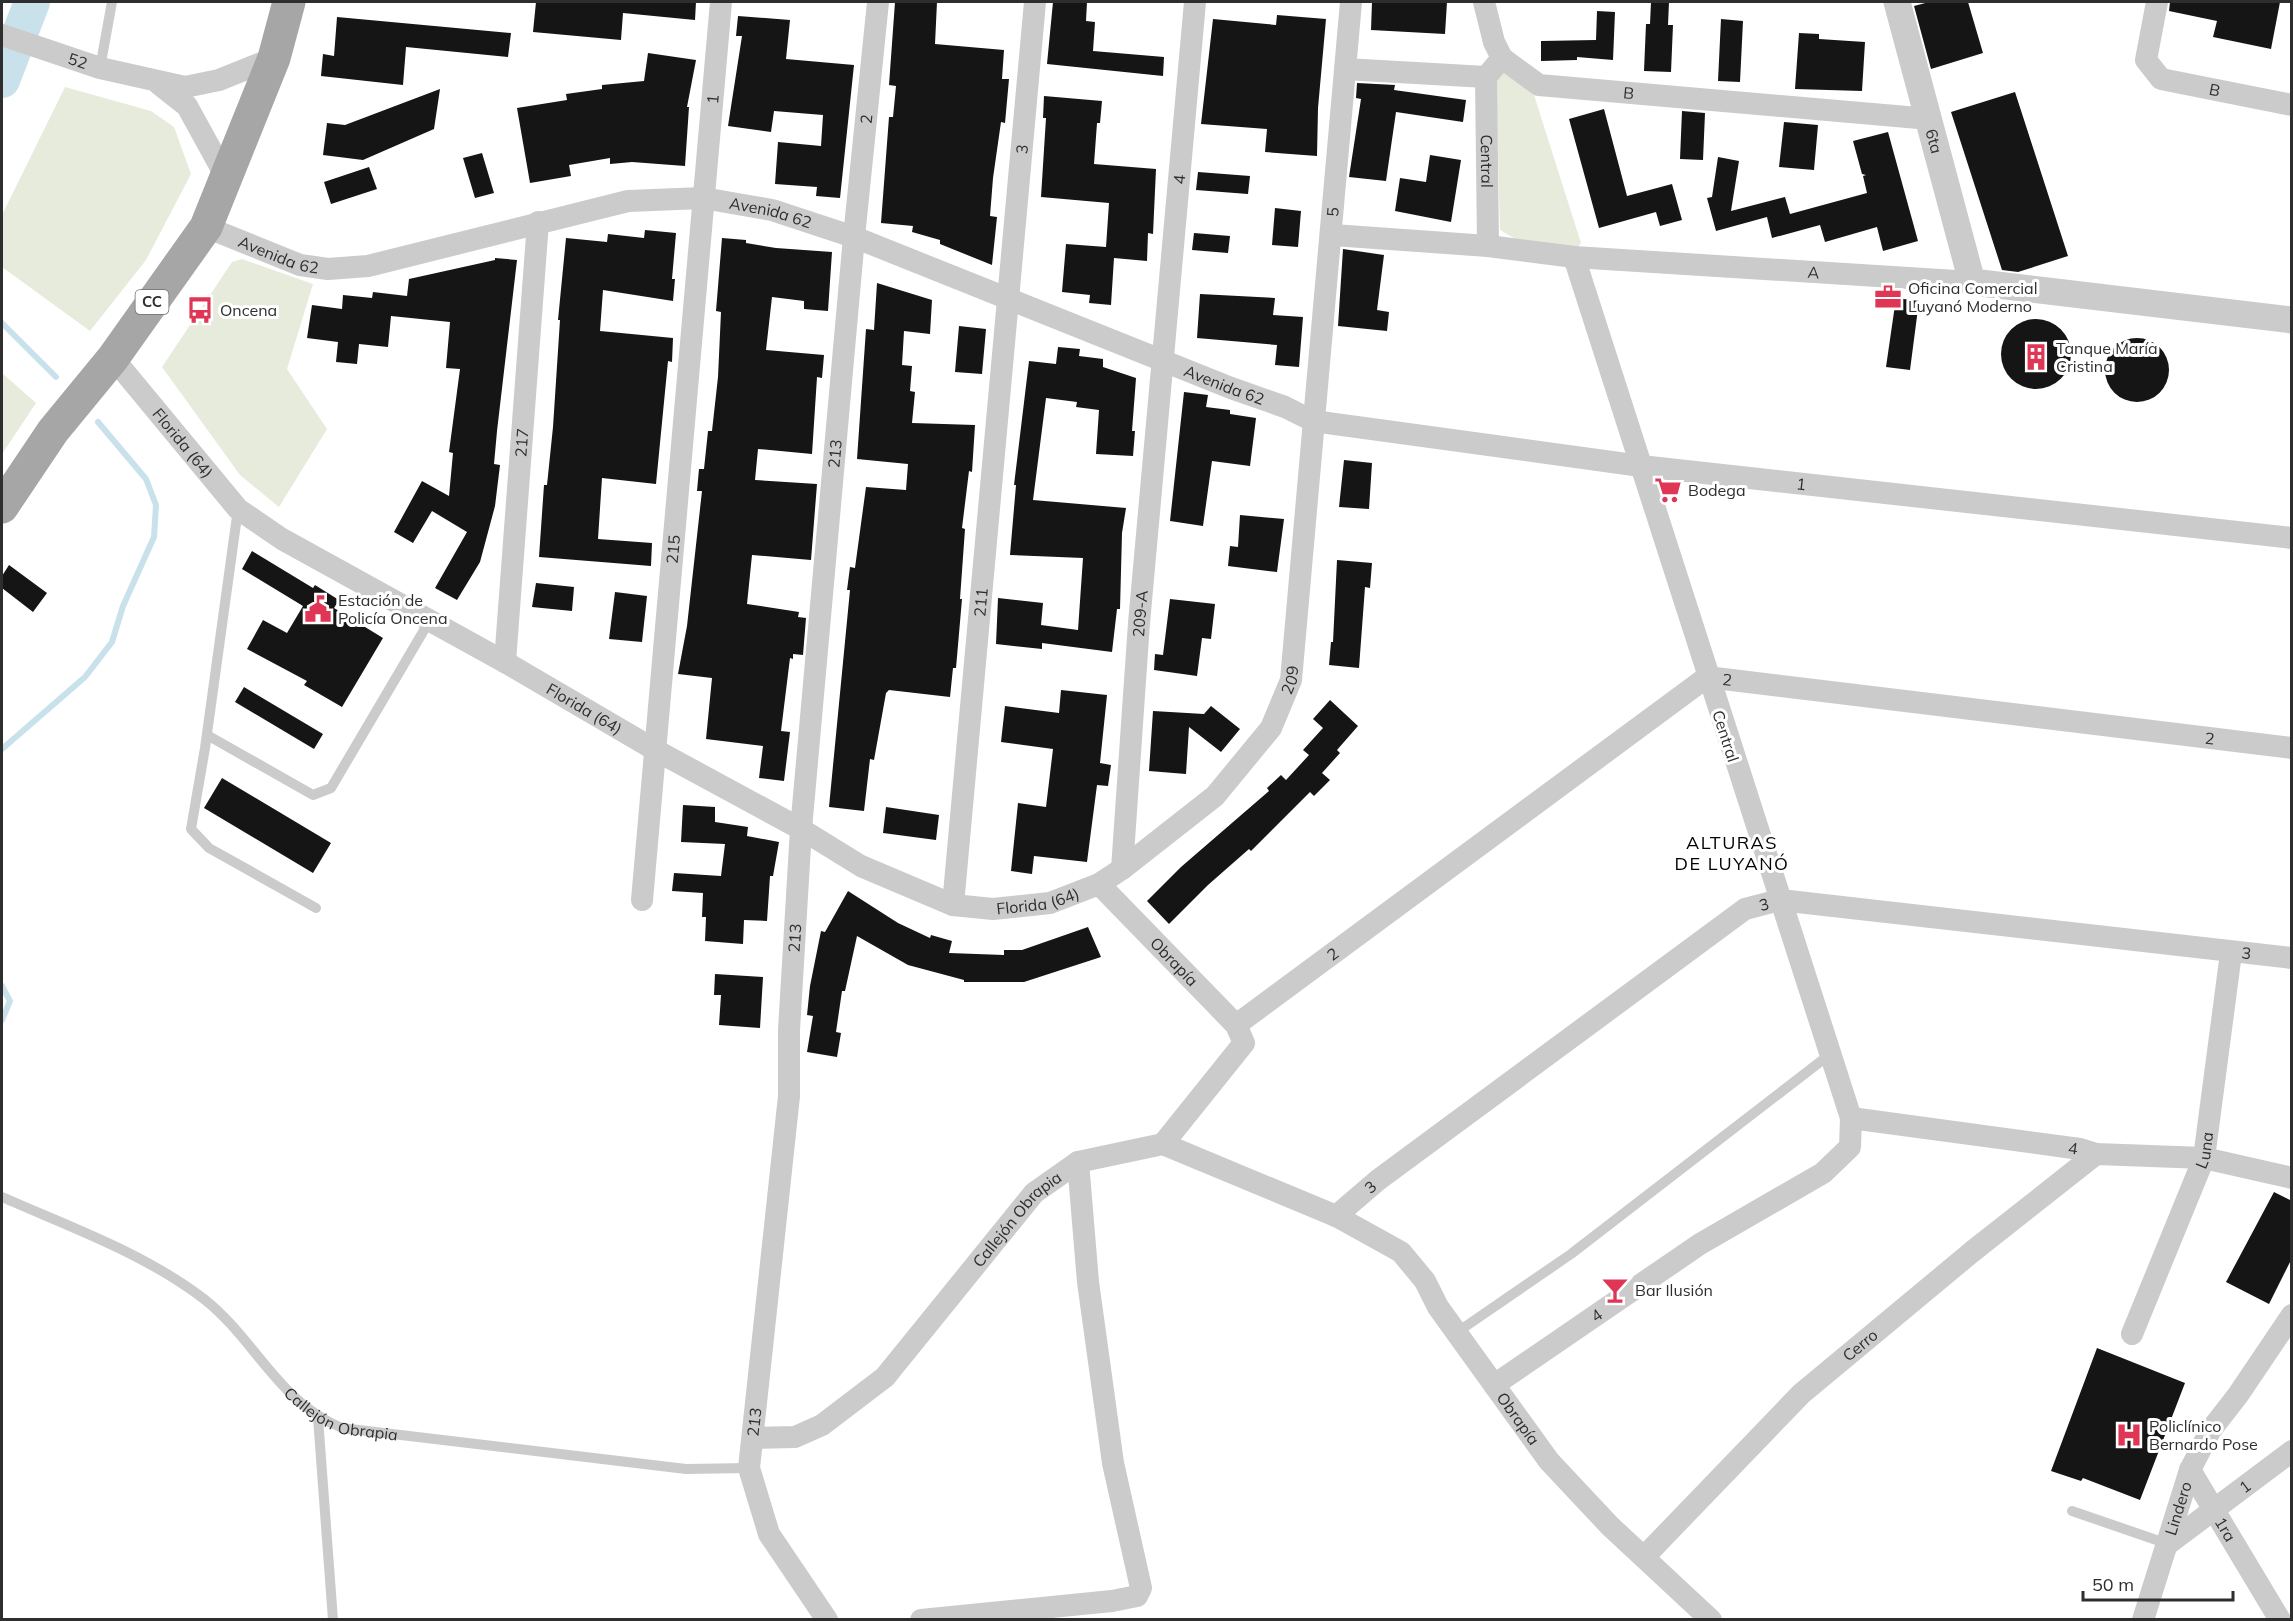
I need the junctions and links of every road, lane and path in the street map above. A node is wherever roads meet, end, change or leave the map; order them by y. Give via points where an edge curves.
1 (112, 2) edge
2 (289, 2) edge
3 (721, 2) edge
4 (878, 2) edge
5 (1035, 2) edge
6 (1195, 2) edge
7 (1351, 2) edge
8 (1484, 2) edge
9 (1897, 2) edge
10 (2157, 2) edge
11 (2, 35) edge
12 (273, 58) junction
13 (1502, 58) junction
14 (100, 68) junction
15 (1345, 69) junction
16 (1486, 77) junction
17 (155, 81) junction
18 (2292, 105) edge
19 (1930, 119) junction
20 (226, 177) junction
21 (703, 198) junction
22 (538, 222) junction
23 (206, 227) junction
24 (1333, 235) junction
25 (854, 237) junction
26 (1488, 246) junction
27 (1574, 257) junction
28 (1972, 282) junction
29 (1006, 298) junction
30 (2292, 320) edge
31 (1163, 359) junction
32 (105, 367) junction
33 (1313, 421) junction
34 (1641, 466) junction
35 (2, 507) edge
36 (238, 509) junction
37 (2292, 538) edge
38 (430, 620) junction
39 (505, 662) junction
40 (1707, 677) junction
41 (207, 735) junction
42 (2292, 748) edge
43 (657, 751) junction
44 (801, 829) junction
45 (1122, 869) junction
46 (1099, 884) junction
47 (642, 900) dead end
48 (1780, 900) junction
49 (953, 905) junction
50 (316, 908) dead end
51 (2231, 953) junction
52 (2292, 958) edge
53 (1240, 1034) junction
54 (1829, 1055) junction
55 (1851, 1118) junction
56 (1163, 1144) junction
57 (1850, 1147) joint
58 (2096, 1154) junction
59 (2204, 1158) junction
60 (1078, 1162) junction
61 (2292, 1178) edge
62 (2, 1197) edge
63 (1336, 1216) junction
64 (2292, 1315) edge
65 (1456, 1333) junction
66 (2132, 1334) dead end
67 (1494, 1385) junction
68 (318, 1418) junction
69 (753, 1438) junction
70 (2292, 1451) edge
71 (749, 1468) junction
72 (2190, 1470) junction
73 (2216, 1510) junction
74 (2072, 1511) dead end
75 (2168, 1544) junction
76 (1644, 1557) junction
77 (333, 1620) edge
78 (827, 1620) edge
79 (921, 1620) edge
80 (1711, 1620) edge
81 (2144, 1620) edge
82 (2280, 1620) edge

1 - 14 lane
2 - 12 main road, CC
3 - 21 street, 1
4 - 25 street, 2
5 - 29 street, 3
6 - 31 street, 4
7 - 15 street, 5
8 - 13 street
9 - 19 street, 6ta
10 - 18 street, B via 2146,60 2161,79
11 - 14 street, 52
12 - 17 street, 52 via 219,80 185,87
12 - 20 main road, CC
13 - 16 street
13 - 19 street, B via 1539,85
14 - 17 street, 52
15 - 16 street
15 - 24 street, 5
16 - 26 street, Central
17 - 20 street, 52 via 187,106
19 - 28 street, 6ta
20 - 23 main road, CC
21 - 22 street, Avenida 62 via 628,201
21 - 25 street, Avenida 62 via 772,210
21 - 43 street, 215
22 - 23 street, Avenida 62 via 368,266 328,269 300,265
22 - 39 street, 217
23 - 32 main road, CC
24 - 26 street, A
24 - 33 street, 5
25 - 29 street, Avenida 62
25 - 44 street, 213
26 - 27 street, A
27 - 28 street, A
27 - 34 street, Central
28 - 30 street, A
29 - 31 street, Avenida 62
29 - 49 street, 211
31 - 33 street, Avenida 62
31 - 45 street, 209-A
32 - 35 main road, CC via 53,431
32 - 36 street, Florida (64)
33 - 34 street, 1
33 - 45 street, 209 via 1291,680 1271,728 1215,796
34 - 37 street, 1
34 - 40 street, Central
36 - 38 street, Florida (64) via 335,569
36 - 41 lane
38 - 39 street, Florida (64)
38 - 41 lane via 331,788 322,794 313,795
39 - 43 street, Florida (64)
40 - 42 street, 2
40 - 48 street, Central
40 - 53 street, 2
41 - 50 lane via 191,829 209,849
43 - 44 street, Florida (64)
43 - 47 street, 215
44 - 49 street, Florida (64) via 861,866
44 - 69 street, 213 via 789,1095
45 - 46 street, Florida (64)
46 - 49 street, Florida (64) via 1029,907
46 - 53 street, Obrapía
48 - 51 street, 3
48 - 54 street, Central
48 - 63 street, 3 via 1745,909 1378,1180
51 - 52 street, 3
51 - 59 street, Luna
53 - 56 street, 2
54 - 55 street, Central
54 - 65 lane via 1571,1254
55 - 57 street, Central
55 - 58 street, 4
56 - 60 street, Callejón Obrapia
56 - 63 street
57 - 67 street, 4 via 1823,1173 1700,1244
58 - 59 street, 4
58 - 76 street, Cerro via 1801,1394
59 - 61 street, 4
59 - 66 street, Luna
60 - 69 street, Callejón Obrapia via 1034,1193 885,1377 822,1425 795,1437
60 - 79 street via 1088,1282 1113,1462 1141,1588 1137,1596 1112,1601
62 - 68 lane, Callejón Obrapia via 166,1272 233,1325 261,1362
63 - 65 street, Obrapía via 1401,1252 1425,1281
64 - 72 street, Lindero via 2210,1431
65 - 67 street, Obrapía
67 - 76 street, Obrapía via 1549,1461
68 - 71 lane, Callejón Obrapia via 342,1428 662,1466
68 - 77 lane
69 - 71 street, 213
70 - 73 street, 1
71 - 78 street, 213 via 768,1534
72 - 73 street, 1ra
72 - 75 street, Lindero
73 - 75 street, 1
73 - 82 street, 1ra
74 - 75 lane
75 - 81 street, Lindero
76 - 80 street, Obrapía

